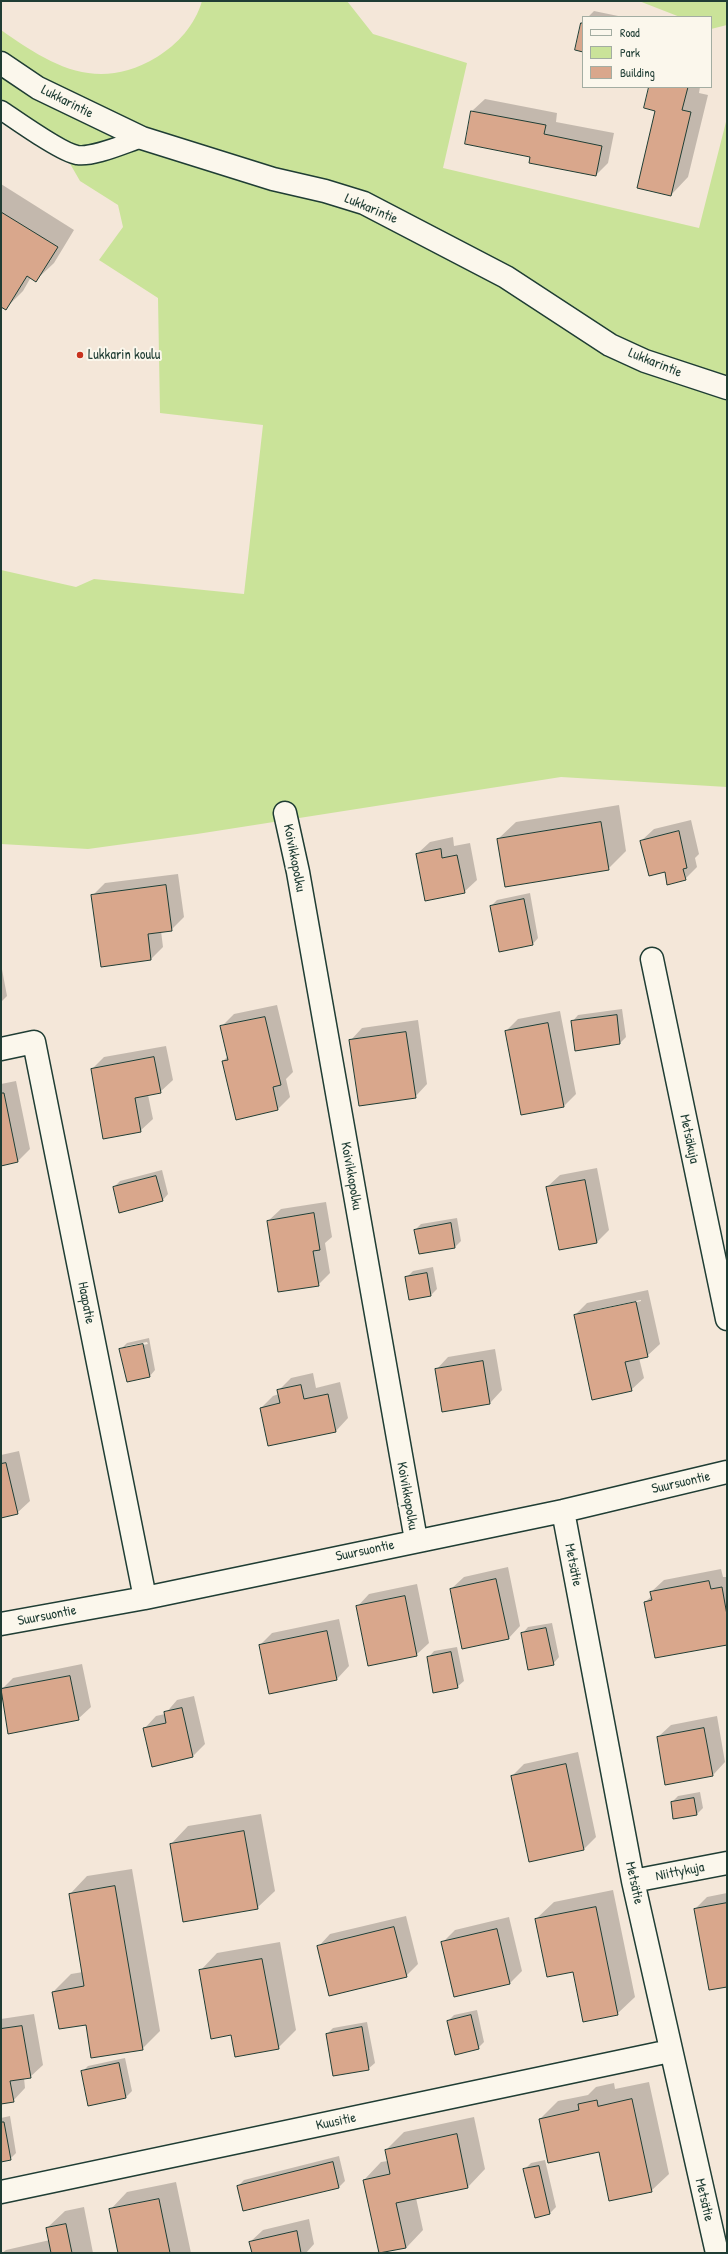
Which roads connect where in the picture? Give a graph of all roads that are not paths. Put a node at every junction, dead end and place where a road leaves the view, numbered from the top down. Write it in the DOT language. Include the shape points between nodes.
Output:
graph roads {
  1 [pos="1,63"];
  2 [pos="1,110"];
  3 [pos="142,138"];
  4 [pos="727,388"];
  5 [pos="285,813"];
  6 [pos="652,958"];
  7 [pos="1,1049"];
  8 [pos="727,1319"];
  9 [pos="727,1472"];
  10 [pos="563,1511"];
  11 [pos="416,1540"];
  12 [pos="145,1598"];
  13 [pos="1,1624"];
  14 [pos="727,1863"];
  15 [pos="633,1881"];
  16 [pos="670,2051"];
  17 [pos="1,2192"];
  18 [pos="717,2253"];
  1 -- 3 [label="street, Lukkarintie" via="38,88"];
  2 -- 3 [label="lane" via="61,148 77,155 94,153"];
  3 -- 4 [label="street, Lukkarintie" via="273,179 364,203 506,277 610,345 645,361"];
  5 -- 11 [label="street, Koivikkopolku" via="298,872"];
  6 -- 8 [label="street, Metsäkuja"];
  7 -- 12 [label="street, Haapatie" via="34,1042"];
  9 -- 10 [label="street, Suursuontie"];
  10 -- 11 [label="street, Suursuontie"];
  10 -- 15 [label="street, Metsätie"];
  11 -- 12 [label="street, Suursuontie"];
  12 -- 13 [label="street, Suursuontie"];
  14 -- 15 [label="street, Niittykuja"];
  15 -- 16 [label="street, Metsätie"];
  16 -- 17 [label="street, Kuusitie"];
  16 -- 18 [label="street, Metsätie"];
}
